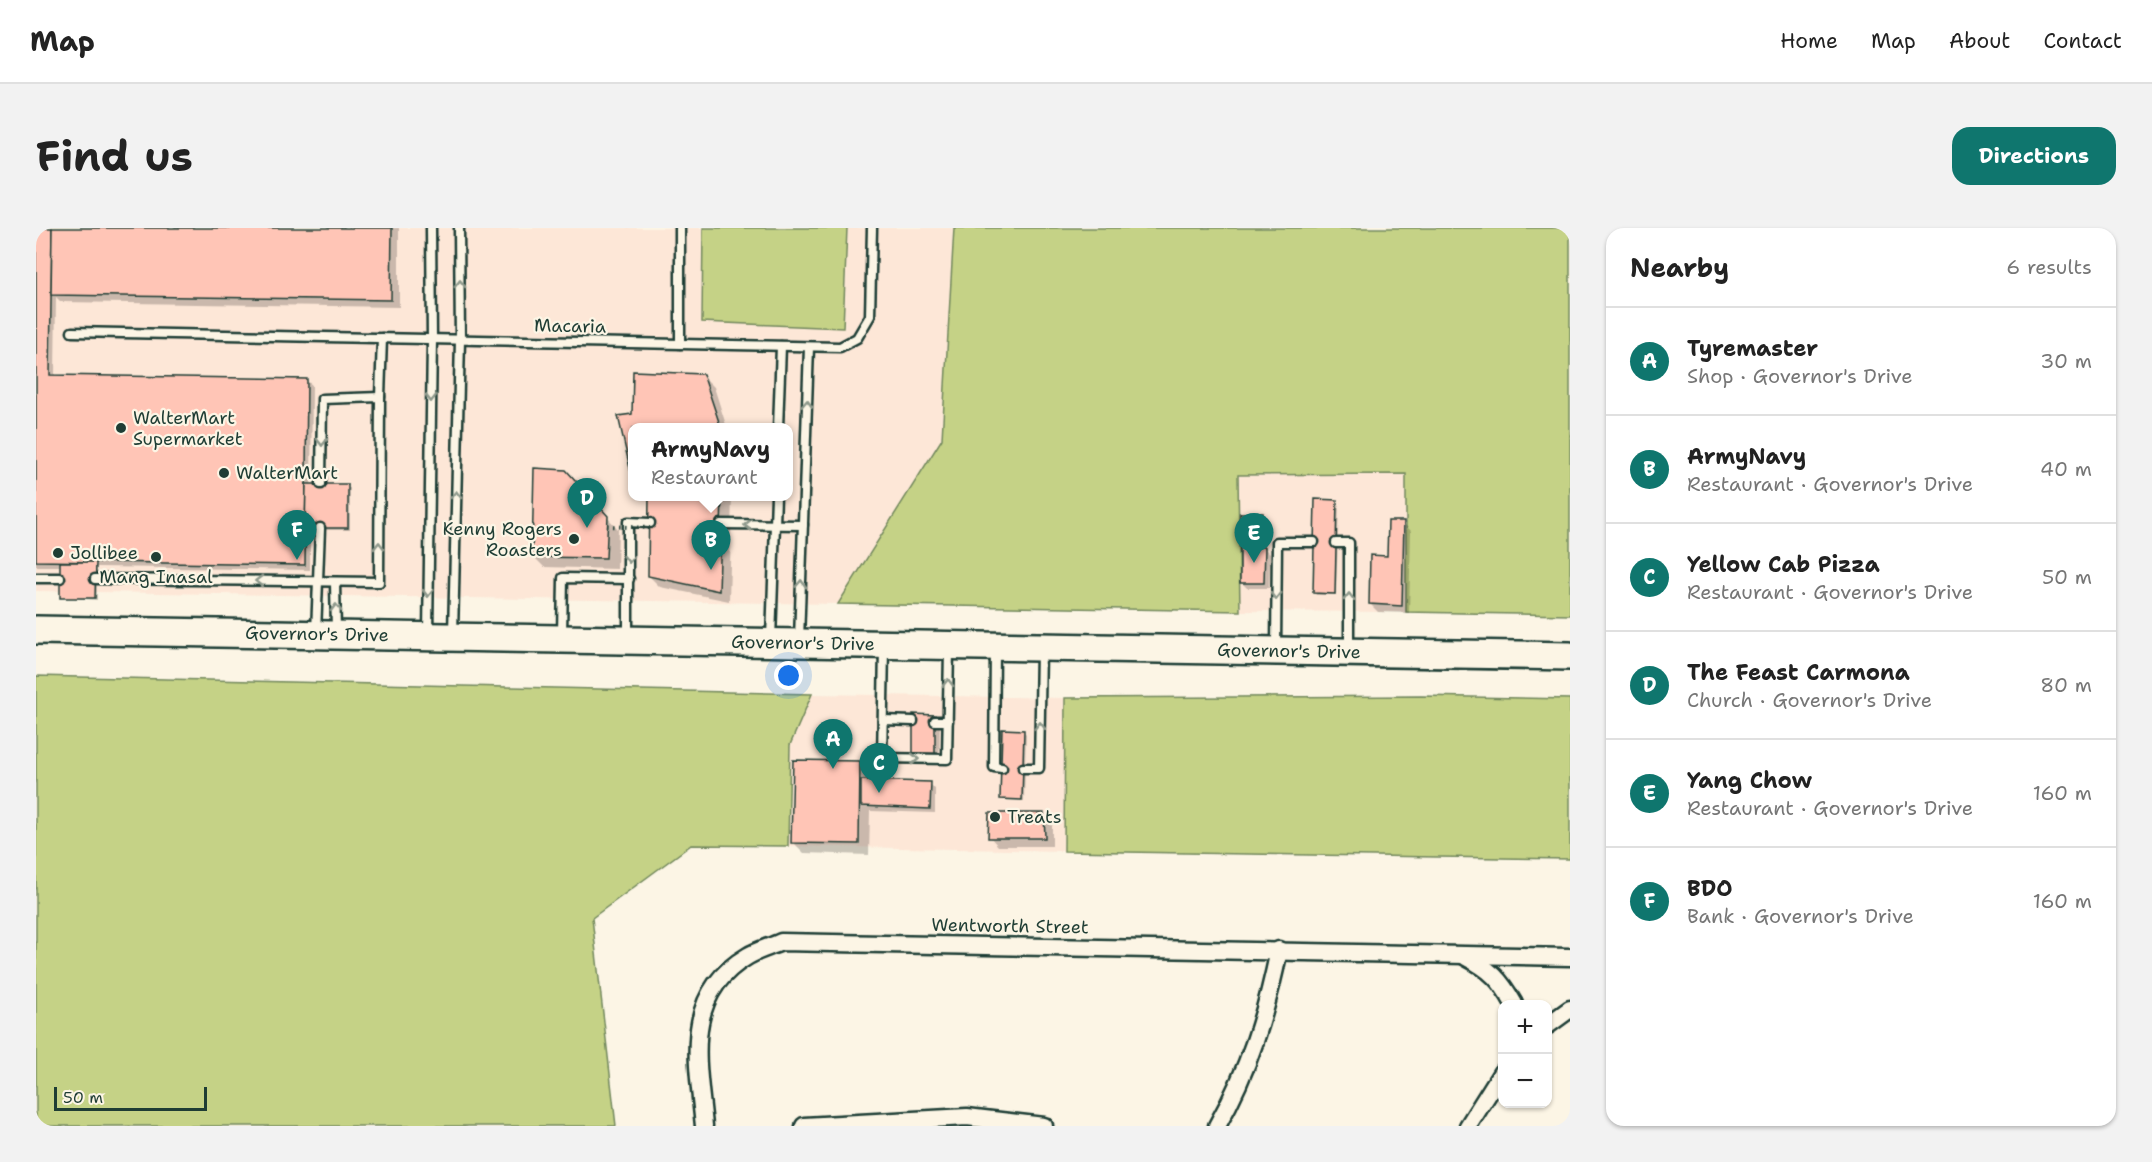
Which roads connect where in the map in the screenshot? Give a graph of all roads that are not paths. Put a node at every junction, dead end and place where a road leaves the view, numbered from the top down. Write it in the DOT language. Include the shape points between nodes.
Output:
graph roads {
  1 [pos="431,228"];
  2 [pos="459,228"];
  3 [pos="680,228"];
  4 [pos="872,228"];
  5 [pos="72,333"];
  6 [pos="382,338"];
  7 [pos="432,339"];
  8 [pos="460,340"];
  9 [pos="680,344"];
  10 [pos="781,346"];
  11 [pos="809,347"];
  12 [pos="380,396"];
  13 [pos="778,423"];
  14 [pos="321,484"];
  15 [pos="776,501"];
  16 [pos="650,525"];
  17 [pos="721,525"];
  18 [pos="775,525"];
  19 [pos="803,525"];
  20 [pos="320,528"];
  21 [pos="1314,542"];
  22 [pos="1336,543"];
  23 [pos="36,578"];
  24 [pos="60,578"];
  25 [pos="95,579"];
  26 [pos="629,579"];
  27 [pos="317,582"];
  28 [pos="335,582"];
  29 [pos="36,630"];
  30 [pos="326,634"];
  31 [pos="440,637"];
  32 [pos="562,639"];
  33 [pos="628,640"];
  34 [pos="771,642"];
  35 [pos="799,643"];
  36 [pos="884,644"];
  37 [pos="949,645"];
  38 [pos="995,646"];
  39 [pos="1041,647"];
  40 [pos="1276,651"];
  41 [pos="1349,652"];
  42 [pos="1570,656"];
  43 [pos="883,720"];
  44 [pos="913,721"];
  45 [pos="935,721"];
  46 [pos="948,721"];
  47 [pos="1002,768"];
  48 [pos="1023,768"];
  49 [pos="1279,950"];
  50 [pos="1463,955"];
  51 [pos="1570,957"];
  52 [pos="1511,1000"];
  53 [pos="1570,1009"];
  54 [pos="1552,1022"];
  55 [pos="1498,1080"];
  56 [pos="704,1126"];
  57 [pos="804,1126"];
  58 [pos="1044,1126"];
  59 [pos="1217,1126"];
  60 [pos="1468,1126"];
  1 -- 7 [label="lane"];
  8 -- 2 [label="lane, one-way"];
  3 -- 9 [label="lane"];
  4 -- 11 [label="lane" via="870,316 857,338 840,347"];
  5 -- 6 [label="lane, Macaria"];
  6 -- 7 [label="lane, Macaria"];
  6 -- 12 [label="lane"];
  7 -- 8 [label="lane, Macaria"];
  7 -- 31 [label="lane, one-way"];
  8 -- 9 [label="lane, Macaria"];
  31 -- 8 [label="lane, one-way"];
  9 -- 10 [label="lane, Macaria"];
  10 -- 11 [label="lane, Macaria"];
  10 -- 13 [label="lane"];
  19 -- 11 [label="lane, one-way"];
  12 -- 14 [label="lane, one-way" via="322,399"];
  28 -- 12 [label="lane, one-way" via="379,582"];
  15 -- 18 [label="lane"];
  16 -- 26 [label="lane, one-way" via="628,522"];
  18 -- 17 [label="lane, one-way"];
  18 -- 19 [label="lane"];
  18 -- 34 [label="lane"];
  35 -- 19 [label="lane, one-way"];
  20 -- 27 [label="lane"];
  21 -- 40 [label="lane, one-way" via="1277,542"];
  41 -- 22 [label="lane, one-way" via="1349,543"];
  23 -- 24 [label="lane"];
  27 -- 25 [label="lane, one-way"];
  26 -- 32 [label="lane" via="562,578"];
  26 -- 33 [label="lane"];
  27 -- 28 [label="lane"];
  27 -- 30 [label="lane"];
  30 -- 28 [label="lane, one-way"];
  29 -- 30 [label="highway, Governor's Drive"];
  30 -- 31 [label="highway, Governor's Drive"];
  31 -- 32 [label="highway, Governor's Drive"];
  32 -- 33 [label="highway, Governor's Drive"];
  33 -- 34 [label="highway, Governor's Drive"];
  34 -- 35 [label="highway, Governor's Drive"];
  35 -- 36 [label="highway, Governor's Drive"];
  36 -- 37 [label="highway, Governor's Drive"];
  36 -- 43 [label="lane"];
  37 -- 38 [label="highway, Governor's Drive"];
  46 -- 37 [label="lane, one-way"];
  38 -- 39 [label="highway, Governor's Drive"];
  38 -- 47 [label="lane" via="994,768"];
  39 -- 40 [label="highway, Governor's Drive"];
  48 -- 39 [label="lane, one-way" via="1040,768"];
  40 -- 41 [label="highway, Governor's Drive"];
  41 -- 42 [label="highway, Governor's Drive"];
  43 -- 44 [label="lane"];
  43 -- 46 [label="lane, one-way" via="882,758 947,759"];
  45 -- 46 [label="lane"];
  49 -- 50 [label="street, Wentworth Street"];
  49 -- 56 [label="street, Wentworth Street" via="782,942 747,957 723,976 709,994 699,1018 697,1047"];
  49 -- 59 [label="street" via="1265,1017 1248,1064"];
  50 -- 51 [label="street, Wentworth Street"];
  50 -- 52 [label="street, Wentworth Street" via="1489,969"];
  53 -- 54 [label="street"];
  55 -- 60 [label="street"];
  57 -- 58 [label="street" via="967,1117"];
}
